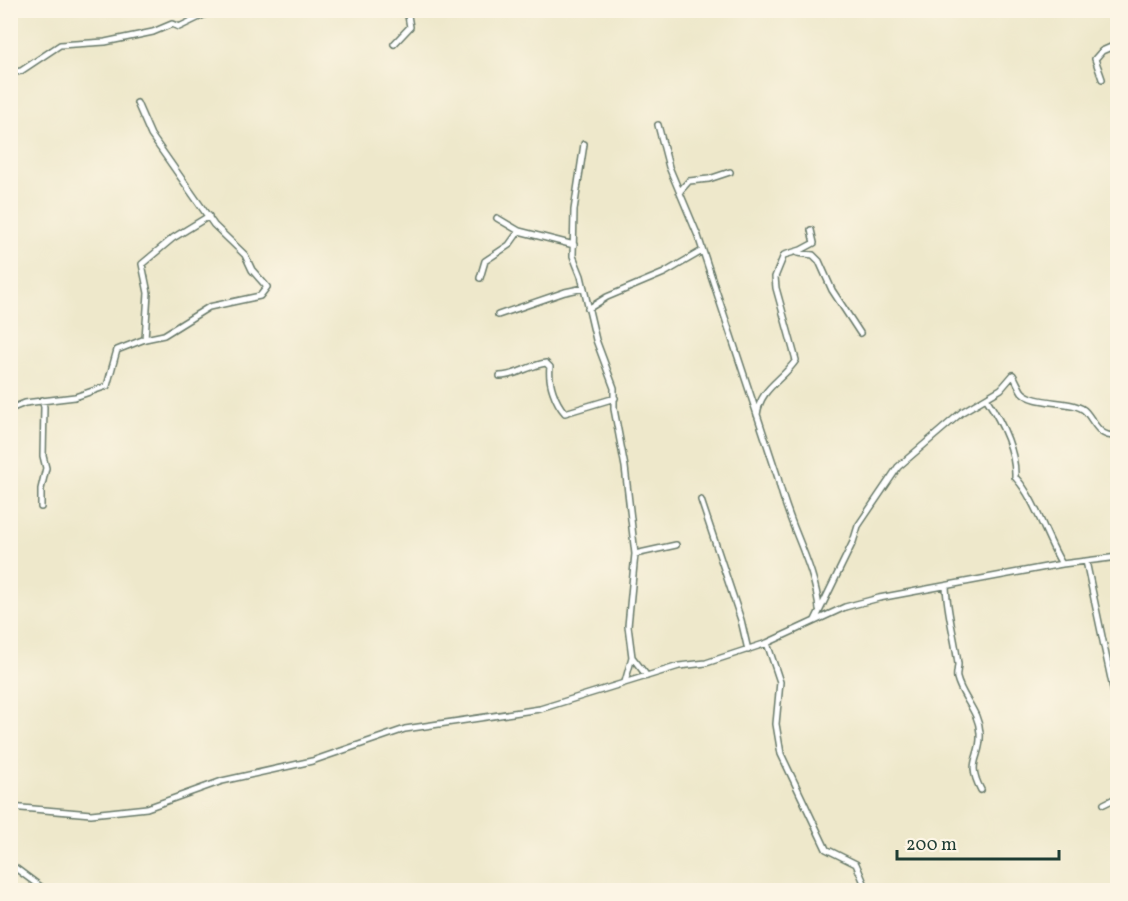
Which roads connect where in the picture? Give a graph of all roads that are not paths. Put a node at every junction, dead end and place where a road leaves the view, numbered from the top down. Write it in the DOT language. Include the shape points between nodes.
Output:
graph roads {
  1 [pos="214,10"];
  2 [pos="407,10"];
  3 [pos="394,44"];
  4 [pos="1118,44"];
  5 [pos="10,73"];
  6 [pos="1102,79"];
  7 [pos="137,103"];
  8 [pos="658,125"];
  9 [pos="584,144"];
  10 [pos="730,172"];
  11 [pos="680,191"];
  12 [pos="209,216"];
  13 [pos="497,218"];
  14 [pos="811,230"];
  15 [pos="519,231"];
  16 [pos="574,246"];
  17 [pos="702,251"];
  18 [pos="794,253"];
  19 [pos="480,278"];
  20 [pos="584,288"];
  21 [pos="588,309"];
  22 [pos="498,315"];
  23 [pos="860,333"];
  24 [pos="145,339"];
  25 [pos="500,376"];
  26 [pos="615,398"];
  27 [pos="986,398"];
  28 [pos="42,400"];
  29 [pos="10,409"];
  30 [pos="757,417"];
  31 [pos="1118,436"];
  32 [pos="701,500"];
  33 [pos="41,507"];
  34 [pos="676,545"];
  35 [pos="635,554"];
  36 [pos="1118,557"];
  37 [pos="1086,561"];
  38 [pos="1062,564"];
  39 [pos="946,586"];
  40 [pos="819,609"];
  41 [pos="815,620"];
  42 [pos="767,643"];
  43 [pos="748,650"];
  44 [pos="632,657"];
  45 [pos="646,676"];
  46 [pos="625,682"];
  47 [pos="1118,712"];
  48 [pos="981,790"];
  49 [pos="1118,797"];
  50 [pos="1104,804"];
  51 [pos="10,807"];
  52 [pos="10,864"];
  53 [pos="45,891"];
  54 [pos="867,891"];
  1 -- 5 [label="street" via="179,27 172,24 105,42 60,45 21,71"];
  2 -- 3 [label="street" via="410,27"];
  4 -- 6 [label="street" via="1095,59"];
  7 -- 12 [label="street" via="151,135"];
  8 -- 11 [label="street"];
  9 -- 16 [label="street" via="574,210"];
  10 -- 11 [label="street" via="689,181"];
  11 -- 17 [label="street"];
  12 -- 24 [label="street" via="173,238 142,264 148,293"];
  12 -- 24 [label="street" via="245,255 267,287 260,296 209,307 164,336"];
  13 -- 15 [label="street"];
  14 -- 18 [label="street" via="814,243"];
  15 -- 16 [label="street"];
  15 -- 19 [label="street" via="503,251 485,261"];
  16 -- 20 [label="street" via="573,256"];
  17 -- 21 [label="street"];
  17 -- 30 [label="street"];
  18 -- 23 [label="street" via="813,255 819,261 832,290"];
  18 -- 30 [label="street" via="782,258 775,278 796,360 788,373 767,388"];
  20 -- 21 [label="street"];
  20 -- 22 [label="street"];
  21 -- 26 [label="street"];
  24 -- 28 [label="street" via="117,350 107,386 75,398"];
  25 -- 26 [label="street" via="546,363 565,413"];
  26 -- 35 [label="street"];
  27 -- 31 [label="street" via="1013,375 1022,392 1030,397 1077,406 1100,431"];
  27 -- 38 [label="street" via="1015,459 1015,477 1024,486"];
  27 -- 40 [label="street" via="962,412 898,467 858,526"];
  28 -- 29 [label="street"];
  28 -- 33 [label="street" via="46,468"];
  30 -- 40 [label="street" via="782,499 813,578"];
  32 -- 43 [label="street"];
  34 -- 35 [label="street"];
  35 -- 44 [label="street" via="628,626"];
  36 -- 37 [label="street"];
  37 -- 38 [label="street"];
  37 -- 47 [label="street"];
  38 -- 39 [label="street"];
  39 -- 41 [label="street" via="879,598"];
  39 -- 48 [label="street" via="957,677 979,721 981,736 973,761 974,777"];
  40 -- 41 [label="street"];
  41 -- 42 [label="street"];
  42 -- 43 [label="street"];
  42 -- 54 [label="street" via="780,682 776,724 781,754 821,842 826,849 856,864"];
  43 -- 45 [label="street"];
  44 -- 45 [label="street"];
  44 -- 46 [label="street"];
  45 -- 46 [label="street"];
  46 -- 51 [label="street" via="540,709 405,729 312,761 222,781 183,797 126,812 91,814"];
  49 -- 50 [label="street"];
  52 -- 53 [label="street"];
}
